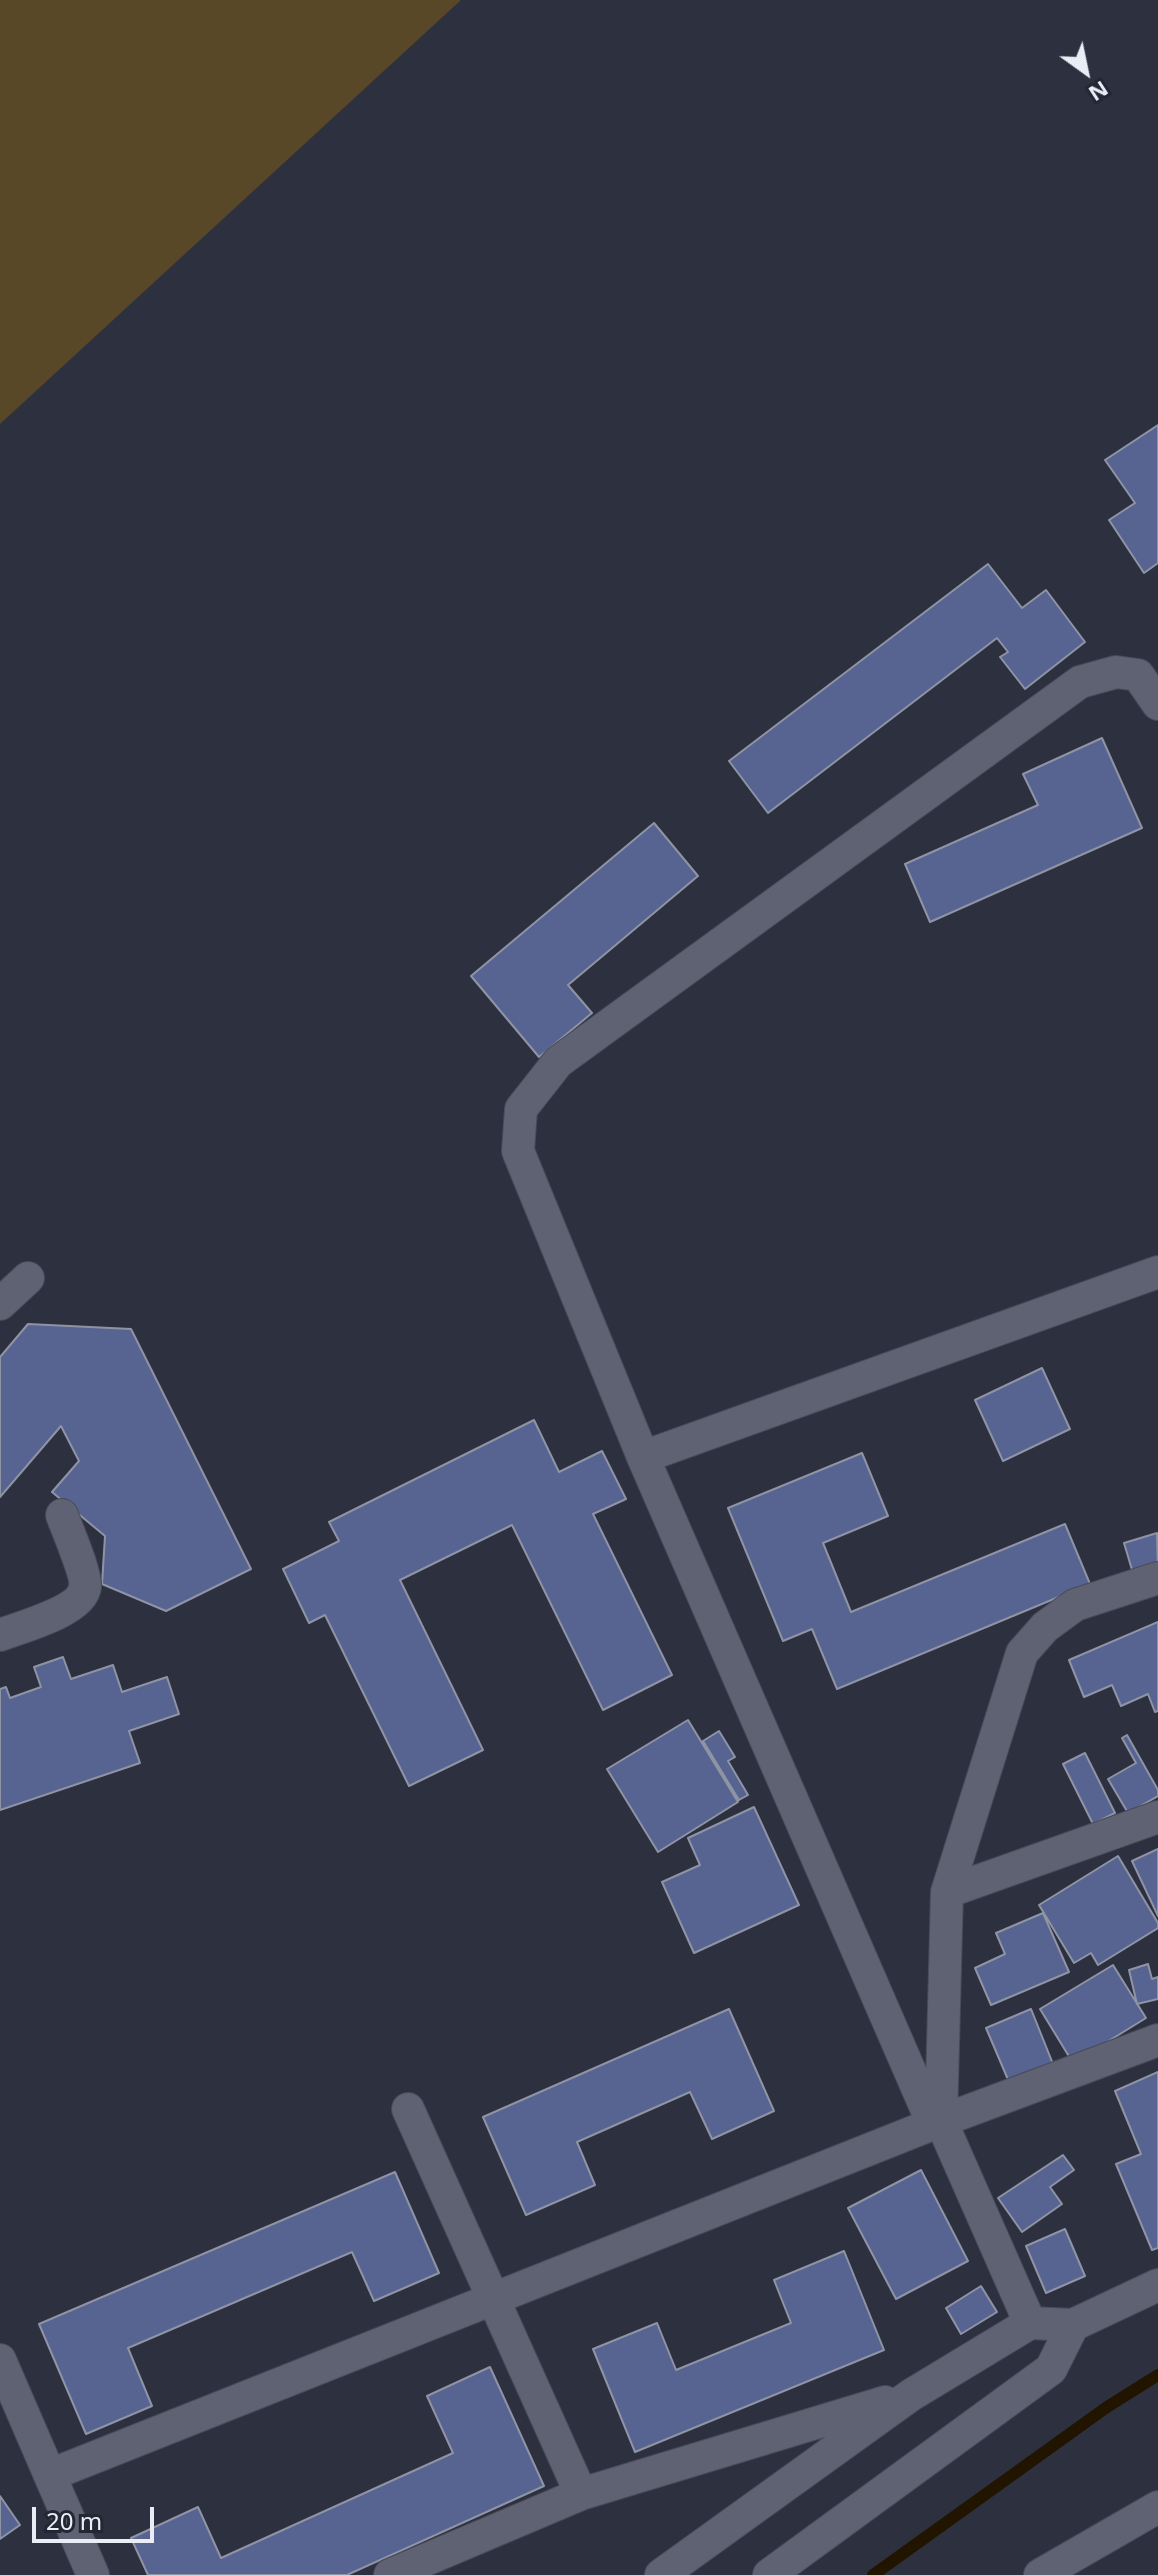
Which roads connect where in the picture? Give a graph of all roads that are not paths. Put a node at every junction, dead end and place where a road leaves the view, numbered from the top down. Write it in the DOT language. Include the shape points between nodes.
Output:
graph roads {
  1 [pos="1158,704"];
  2 [pos="1158,1272"];
  3 [pos="28,1278"];
  4 [pos="0,1304"];
  5 [pos="643,1457"];
  6 [pos="62,1515"];
  7 [pos="1158,1578"];
  8 [pos="0,1635"];
  9 [pos="1158,1817"];
  10 [pos="947,1892"];
  11 [pos="1158,2040"];
  12 [pos="408,2109"];
  13 [pos="937,2122"];
  14 [pos="1158,2285"];
  15 [pos="495,2298"];
  16 [pos="1030,2323"];
  17 [pos="1073,2325"];
  18 [pos="0,2360"];
  19 [pos="911,2395"];
  20 [pos="50,2475"];
  21 [pos="581,2494"];
  22 [pos="1158,2507"];
  23 [pos="93,2575"];
  24 [pos="390,2575"];
  25 [pos="661,2575"];
  26 [pos="769,2575"];
  27 [pos="1040,2575"];
  1 -- 5 [label="street" via="1138,675 1116,672 1080,682 558,1062 521,1109 518,1151"];
  2 -- 5 [label="street"];
  3 -- 4 [label="street"];
  5 -- 13 [label="street"];
  6 -- 8 [label="street" via="86,1584 82,1598 70,1608"];
  7 -- 10 [label="street" via="1075,1605 1022,1653"];
  9 -- 10 [label="street"];
  10 -- 13 [label="street"];
  11 -- 13 [label="street"];
  12 -- 15 [label="street"];
  13 -- 15 [label="street"];
  13 -- 16 [label="street"];
  14 -- 17 [label="street"];
  15 -- 20 [label="street"];
  15 -- 21 [label="street"];
  16 -- 17 [label="street"];
  16 -- 19 [label="street"];
  17 -- 26 [label="street" via="1051,2369"];
  18 -- 20 [label="street"];
  19 -- 21 [label="street"];
  19 -- 25 [label="street"];
  20 -- 23 [label="street"];
  21 -- 24 [label="street"];
  22 -- 27 [label="street"];
}
